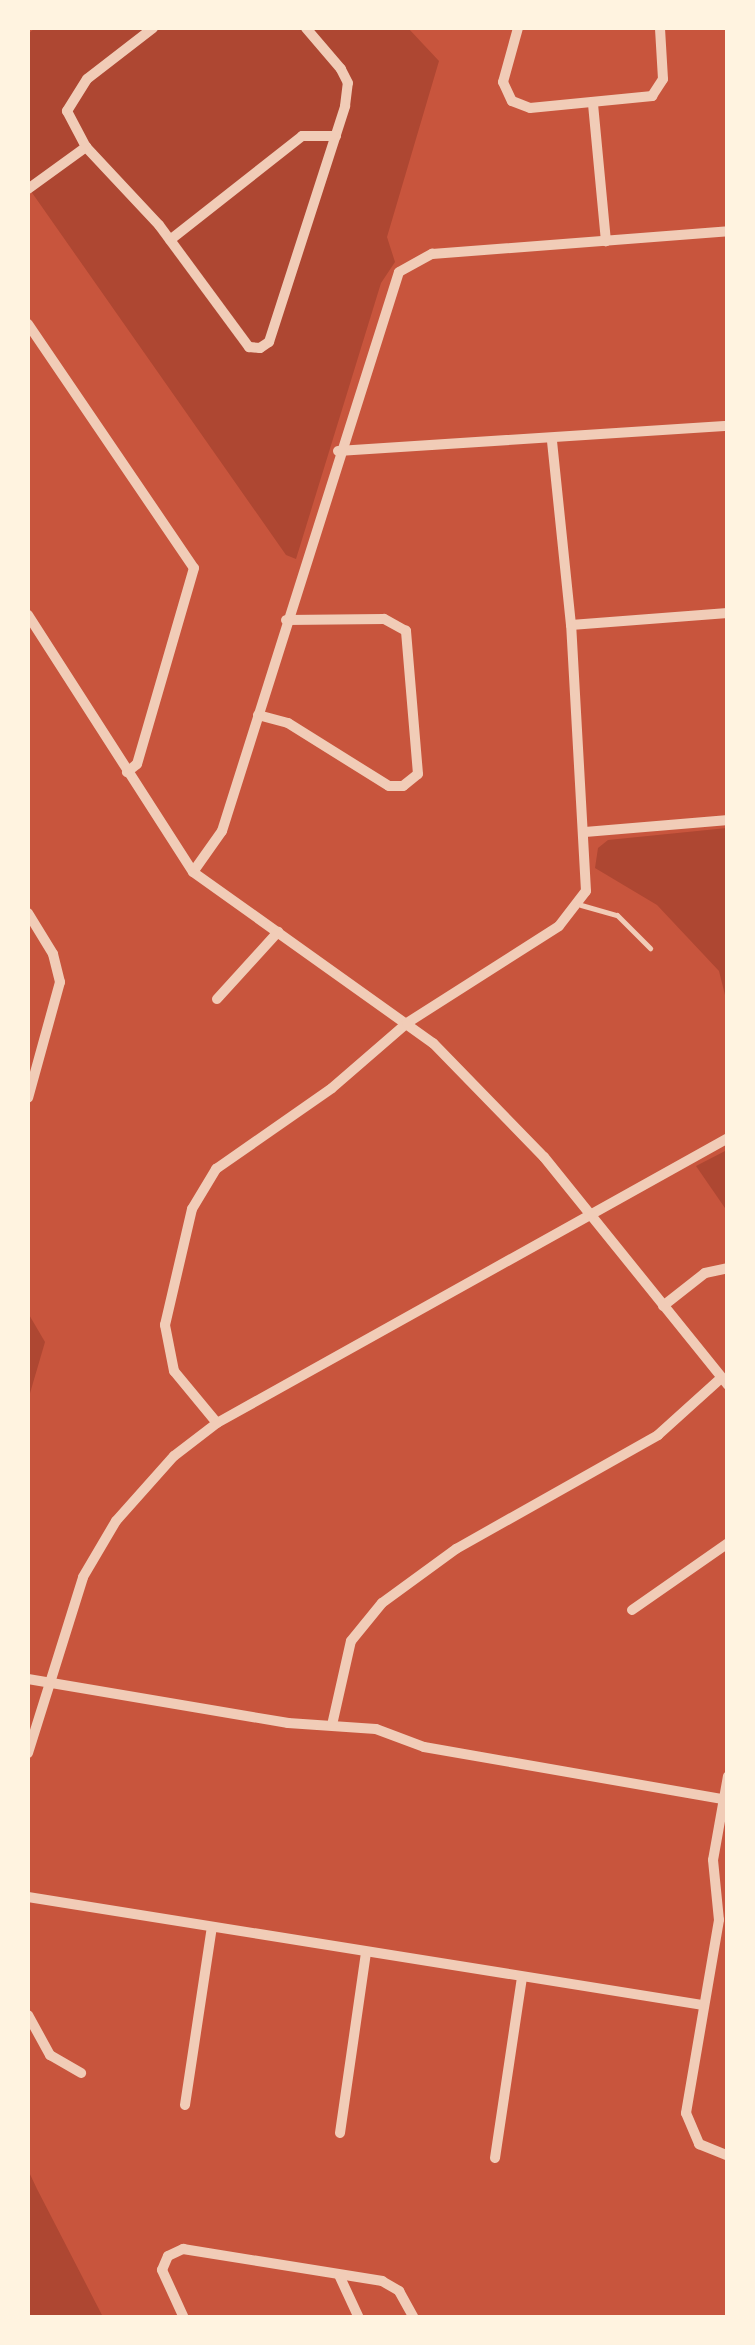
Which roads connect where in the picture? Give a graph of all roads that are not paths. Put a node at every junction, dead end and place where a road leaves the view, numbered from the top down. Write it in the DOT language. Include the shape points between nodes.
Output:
graph roads {
  1 [pos="153,28"];
  2 [pos="306,28"];
  3 [pos="518,28"];
  4 [pos="660,28"];
  5 [pos="593,104"];
  6 [pos="336,136"];
  7 [pos="86,147"];
  8 [pos="28,188"];
  9 [pos="728,231"];
  10 [pos="170,240"];
  11 [pos="606,241"];
  12 [pos="28,324"];
  13 [pos="728,426"];
  14 [pos="552,441"];
  15 [pos="338,451"];
  16 [pos="728,613"];
  17 [pos="28,615"];
  18 [pos="286,620"];
  19 [pos="571,625"];
  20 [pos="258,715"];
  21 [pos="127,772"];
  22 [pos="728,820"];
  23 [pos="585,832"];
  24 [pos="193,872"];
  25 [pos="580,905"];
  26 [pos="28,913"];
  27 [pos="278,932"];
  28 [pos="650,948"];
  29 [pos="217,999"];
  30 [pos="408,1023"];
  31 [pos="28,1098"];
  32 [pos="728,1138"];
  33 [pos="590,1214"];
  34 [pos="728,1268"];
  35 [pos="662,1306"];
  36 [pos="724,1382"];
  37 [pos="217,1423"];
  38 [pos="728,1542"];
  39 [pos="632,1610"];
  40 [pos="28,1679"];
  41 [pos="50,1682"];
  42 [pos="332,1724"];
  43 [pos="28,1753"];
  44 [pos="728,1776"];
  45 [pos="726,1800"];
  46 [pos="28,1896"];
  47 [pos="212,1927"];
  48 [pos="366,1953"];
  49 [pos="522,1978"];
  50 [pos="703,2006"];
  51 [pos="28,2015"];
  52 [pos="81,2073"];
  53 [pos="185,2105"];
  54 [pos="340,2132"];
  55 [pos="728,2156"];
  56 [pos="495,2158"];
  57 [pos="339,2275"];
  58 [pos="184,2318"];
  59 [pos="359,2318"];
  60 [pos="414,2318"];
  1 -- 7 [label="street" via="72,97 67,112"];
  2 -- 6 [label="street" via="348,83"];
  3 -- 5 [label="street" via="503,75 512,101 530,108"];
  4 -- 5 [label="street" via="658,91 645,100"];
  5 -- 11 [label="street"];
  6 -- 10 [label="street" via="302,136"];
  6 -- 10 [label="street" via="269,342 260,348 249,347"];
  7 -- 8 [label="street"];
  7 -- 10 [label="street"];
  9 -- 11 [label="street"];
  11 -- 15 [label="street" via="432,254 408,264 388,292"];
  12 -- 21 [label="street" via="194,568 137,764"];
  13 -- 14 [label="street"];
  14 -- 15 [label="street"];
  14 -- 19 [label="street"];
  15 -- 18 [label="street"];
  16 -- 19 [label="street"];
  17 -- 21 [label="street"];
  18 -- 20 [label="street"];
  18 -- 20 [label="street" via="316,625 384,619 406,631 418,774 410,784 389,786 288,723"];
  19 -- 23 [label="street"];
  20 -- 24 [label="street" via="222,831"];
  21 -- 24 [label="street"];
  22 -- 23 [label="street"];
  23 -- 25 [label="street"];
  24 -- 27 [label="street"];
  25 -- 28 [label="lane" via="617,914"];
  25 -- 30 [label="street" via="560,926"];
  26 -- 31 [label="street" via="53,954 60,982"];
  27 -- 29 [label="street"];
  27 -- 30 [label="street"];
  30 -- 33 [label="street" via="544,1156"];
  30 -- 37 [label="street" via="332,1088 229,1155 192,1210 165,1340 174,1370"];
  32 -- 33 [label="street"];
  33 -- 35 [label="street"];
  33 -- 37 [label="street"];
  34 -- 35 [label="street" via="705,1272"];
  35 -- 36 [label="street"];
  36 -- 42 [label="street" via="658,1434 456,1549 382,1604 346,1653"];
  37 -- 41 [label="street" via="154,1475 116,1521 83,1578"];
  38 -- 39 [label="street"];
  40 -- 41 [label="street"];
  41 -- 42 [label="street"];
  41 -- 43 [label="street"];
  42 -- 45 [label="street" via="376,1729 424,1747"];
  44 -- 45 [label="street"];
  45 -- 50 [label="street" via="713,1860 718,1920"];
  46 -- 47 [label="street"];
  47 -- 48 [label="street"];
  47 -- 53 [label="street"];
  48 -- 49 [label="street"];
  48 -- 54 [label="street"];
  49 -- 50 [label="street"];
  49 -- 56 [label="street"];
  50 -- 55 [label="street" via="688,2125 699,2144"];
  51 -- 52 [label="street" via="50,2054"];
  57 -- 58 [label="street" via="176,2251 162,2270"];
  57 -- 59 [label="street"];
  57 -- 60 [label="street" via="392,2285"];
}
